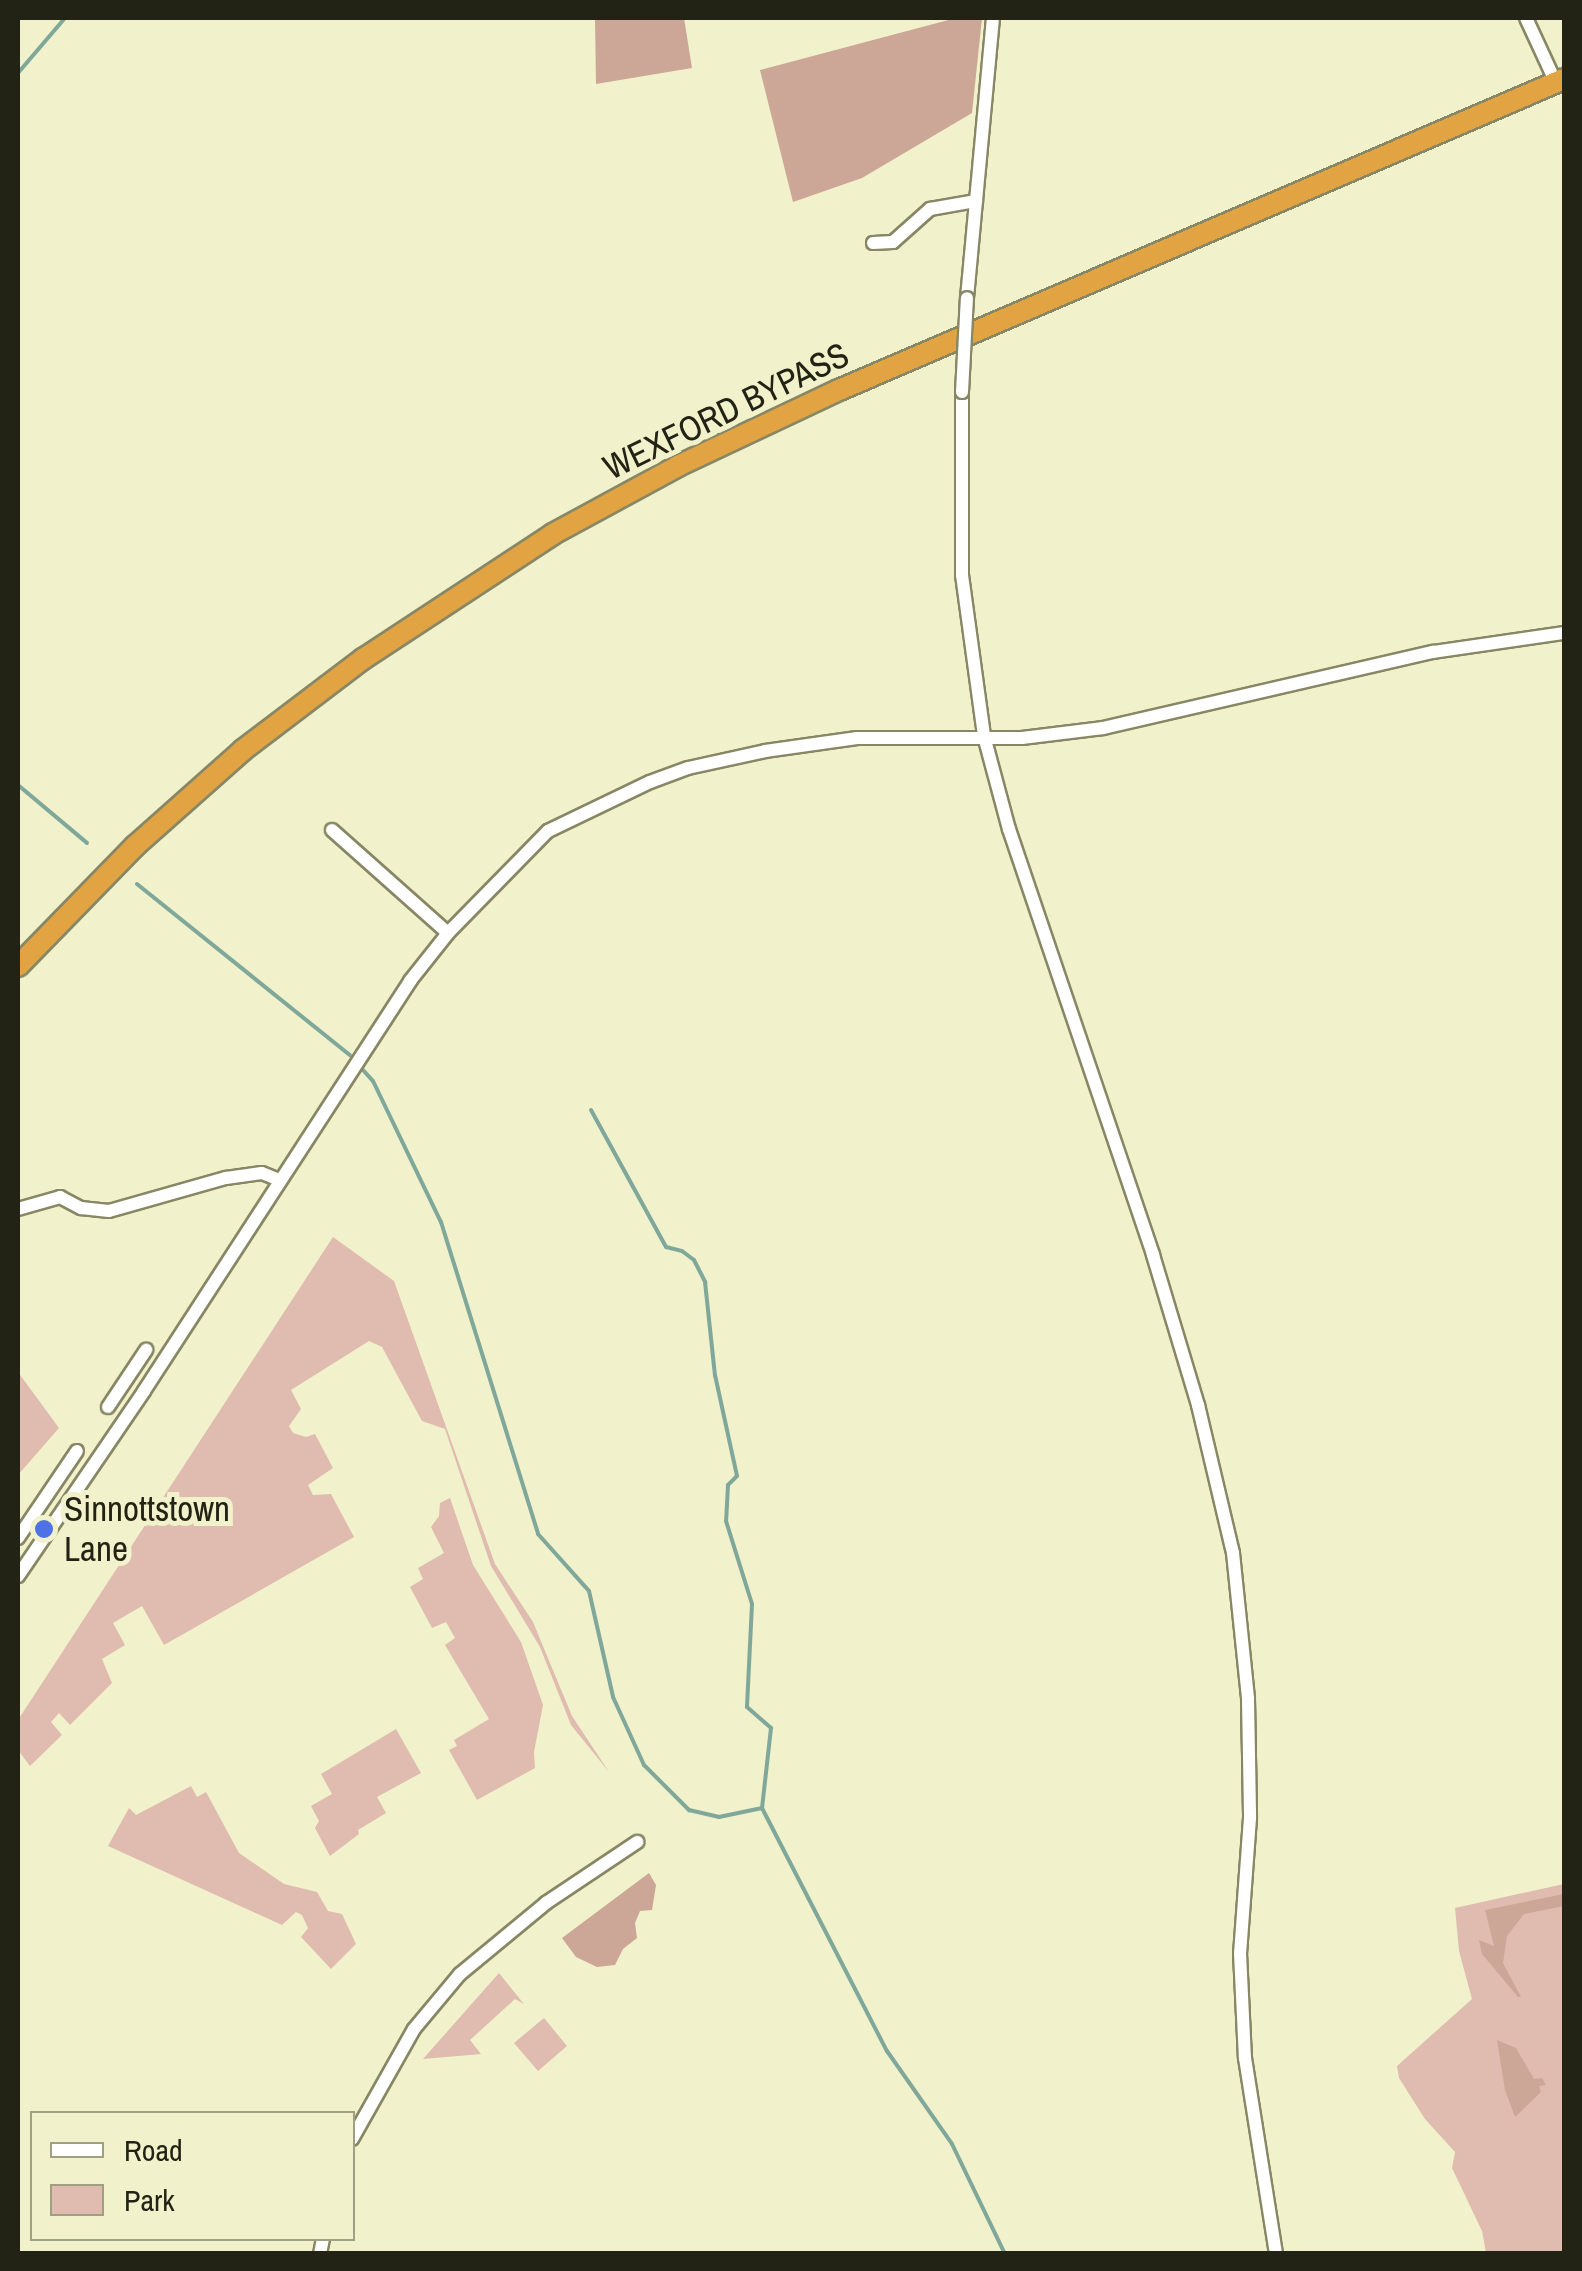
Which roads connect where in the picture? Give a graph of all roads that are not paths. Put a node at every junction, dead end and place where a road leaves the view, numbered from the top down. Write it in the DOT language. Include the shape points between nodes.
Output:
graph roads {
  1 [pos="993,18"];
  2 [pos="1526,18"];
  3 [pos="1560,81"];
  4 [pos="976,201"];
  5 [pos="873,243"];
  6 [pos="1564,633"];
  7 [pos="984,736"];
  8 [pos="332,830"];
  9 [pos="448,933"];
  10 [pos="18,966"];
  11 [pos="280,1180"];
  12 [pos="18,1209"];
  13 [pos="146,1350"];
  14 [pos="128,1378"];
  15 [pos="144,1391"];
  16 [pos="108,1407"];
  17 [pos="77,1451"];
  18 [pos="18,1538"];
  19 [pos="18,1576"];
  20 [pos="637,1842"];
  21 [pos="355,2134"];
  22 [pos="1276,2254"];
  1 -- 4 [label="street"];
  2 -- 3 [label="street"];
  3 -- 10 [label="highway, WEXFORD BYPASS" via="839,390 553,534 319,690 243,750 135,846"];
  4 -- 5 [label="street" via="930,209 893,242"];
  4 -- 7 [label="street, bridge" via="962,392 962,574"];
  6 -- 7 [label="street" via="1433,652 1103,728"];
  7 -- 9 [label="street" via="839,740 688,768 548,831"];
  7 -- 22 [label="street" via="1152,1254 1233,1553 1248,1699 1250,1818 1240,1953 1245,2058"];
  8 -- 9 [label="street"];
  9 -- 11 [label="street"];
  11 -- 12 [label="street" via="262,1173 226,1178 109,1211 60,1198"];
  11 -- 15 [label="street"];
  13 -- 14 [label="street"];
  14 -- 15 [label="street"];
  14 -- 16 [label="street"];
  15 -- 19 [label="street"];
  17 -- 18 [label="street"];
  20 -- 21 [label="street" via="546,1903 460,1974 414,2029"];
}
